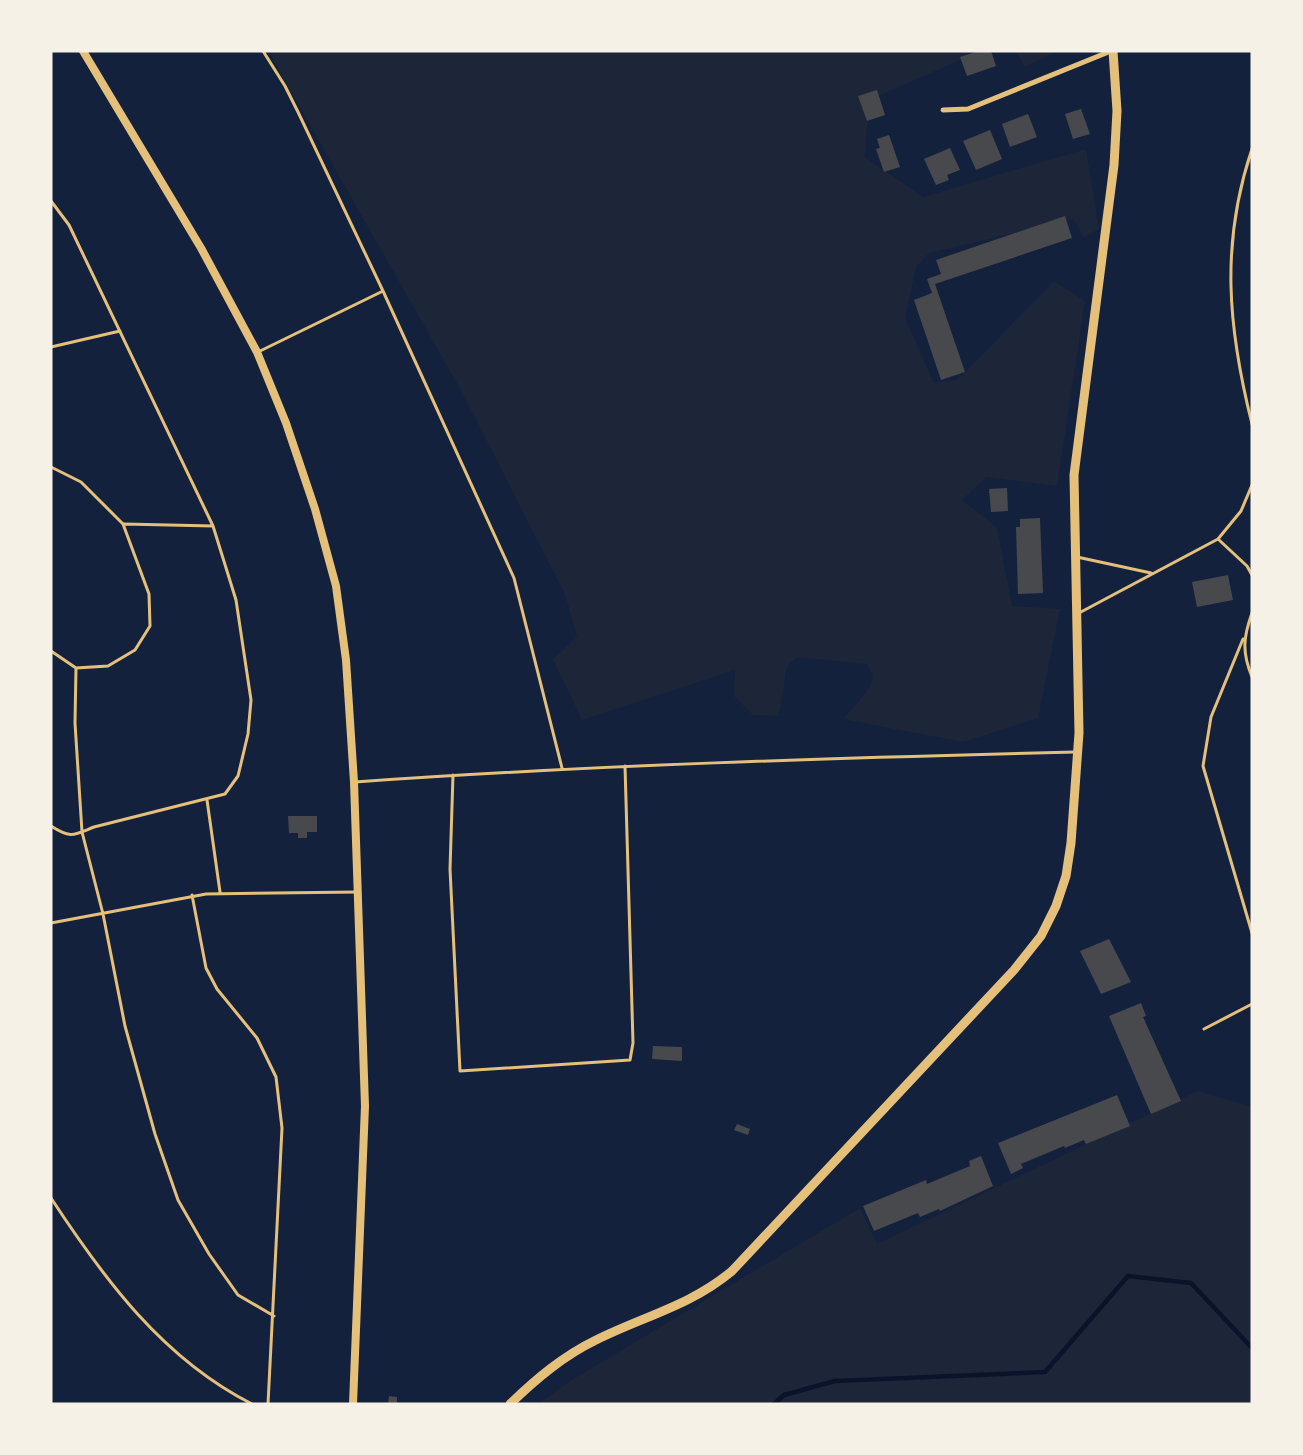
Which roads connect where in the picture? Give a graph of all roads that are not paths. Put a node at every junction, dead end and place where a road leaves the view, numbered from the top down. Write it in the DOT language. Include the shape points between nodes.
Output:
graph roads {
  1 [pos="84,51"];
  2 [pos="262,51"];
  3 [pos="1112,51"];
  4 [pos="943,110"];
  5 [pos="1252,149"];
  6 [pos="51,201"];
  7 [pos="383,291"];
  8 [pos="120,331"];
  9 [pos="51,347"];
  10 [pos="257,352"];
  11 [pos="1252,424"];
  12 [pos="51,467"];
  13 [pos="1252,485"];
  14 [pos="123,524"];
  15 [pos="213,526"];
  16 [pos="1218,538"];
  17 [pos="1075,556"];
  18 [pos="1152,573"];
  19 [pos="1252,575"];
  20 [pos="1076,614"];
  21 [pos="1252,614"];
  22 [pos="1243,639"];
  23 [pos="51,651"];
  24 [pos="76,668"];
  25 [pos="1252,677"];
  26 [pos="1078,752"];
  27 [pos="625,766"];
  28 [pos="562,768"];
  29 [pos="453,775"];
  30 [pos="354,782"];
  31 [pos="207,800"];
  32 [pos="51,826"];
  33 [pos="82,832"];
  34 [pos="220,892"];
  35 [pos="358,892"];
  36 [pos="192,896"];
  37 [pos="103,914"];
  38 [pos="51,923"];
  39 [pos="1252,933"];
  40 [pos="1252,1004"];
  41 [pos="1204,1029"];
  42 [pos="51,1198"];
  43 [pos="274,1316"];
  44 [pos="252,1404"];
  45 [pos="268,1404"];
  46 [pos="353,1404"];
  47 [pos="510,1404"];
  1 -- 10 [label="street" via="201,248"];
  2 -- 7 [label="lane" via="285,86"];
  3 -- 4 [label="street" via="968,109"];
  3 -- 17 [label="main road" via="1117,111 1114,165 1074,475"];
  5 -- 11 [label="lane" via="1242,178 1231,238 1229,285 1232,329"];
  6 -- 8 [label="lane" via="69,224"];
  7 -- 10 [label="lane"];
  7 -- 28 [label="lane" via="514,578"];
  8 -- 9 [label="lane"];
  8 -- 15 [label="lane"];
  10 -- 30 [label="street" via="283,414 323,534 336,586 344,642"];
  12 -- 14 [label="lane" via="81,482"];
  13 -- 16 [label="lane" via="1241,511"];
  14 -- 15 [label="lane"];
  14 -- 24 [label="lane" via="149,594 150,626 135,650 108,666"];
  15 -- 31 [label="lane" via="236,600 251,700 248,734 238,776 225,794"];
  16 -- 18 [label="lane"];
  16 -- 19 [label="lane"];
  17 -- 18 [label="lane"];
  17 -- 20 [label="main road"];
  18 -- 20 [label="lane"];
  20 -- 26 [label="main road"];
  21 -- 22 [label="lane"];
  22 -- 25 [label="lane"];
  22 -- 39 [label="lane" via="1210,717 1203,766"];
  23 -- 24 [label="lane"];
  24 -- 33 [label="lane" via="75,723"];
  26 -- 27 [label="lane"];
  26 -- 47 [label="main road" via="1072,843 1065,881 1044,931 1021,962 732,1271 678,1306 613,1332 575,1352"];
  27 -- 28 [label="lane"];
  27 -- 29 [label="lane" via="633,1043 630,1060 460,1071 450,870"];
  28 -- 29 [label="lane"];
  29 -- 30 [label="lane"];
  30 -- 35 [label="street"];
  31 -- 33 [label="lane" via="94,826"];
  31 -- 34 [label="lane"];
  32 -- 33 [label="lane" via="65,835"];
  33 -- 37 [label="lane"];
  34 -- 35 [label="lane"];
  34 -- 36 [label="lane"];
  35 -- 46 [label="street" via="364,1137"];
  36 -- 37 [label="lane"];
  36 -- 43 [label="lane" via="216,989 256,1038 276,1078 282,1128"];
  37 -- 38 [label="lane"];
  37 -- 43 [label="lane" via="125,1026 155,1134 178,1200 209,1254 238,1295"];
  40 -- 41 [label="lane"];
  42 -- 44 [label="lane" via="88,1256 134,1312 192,1366"];
  43 -- 45 [label="lane"];
}
